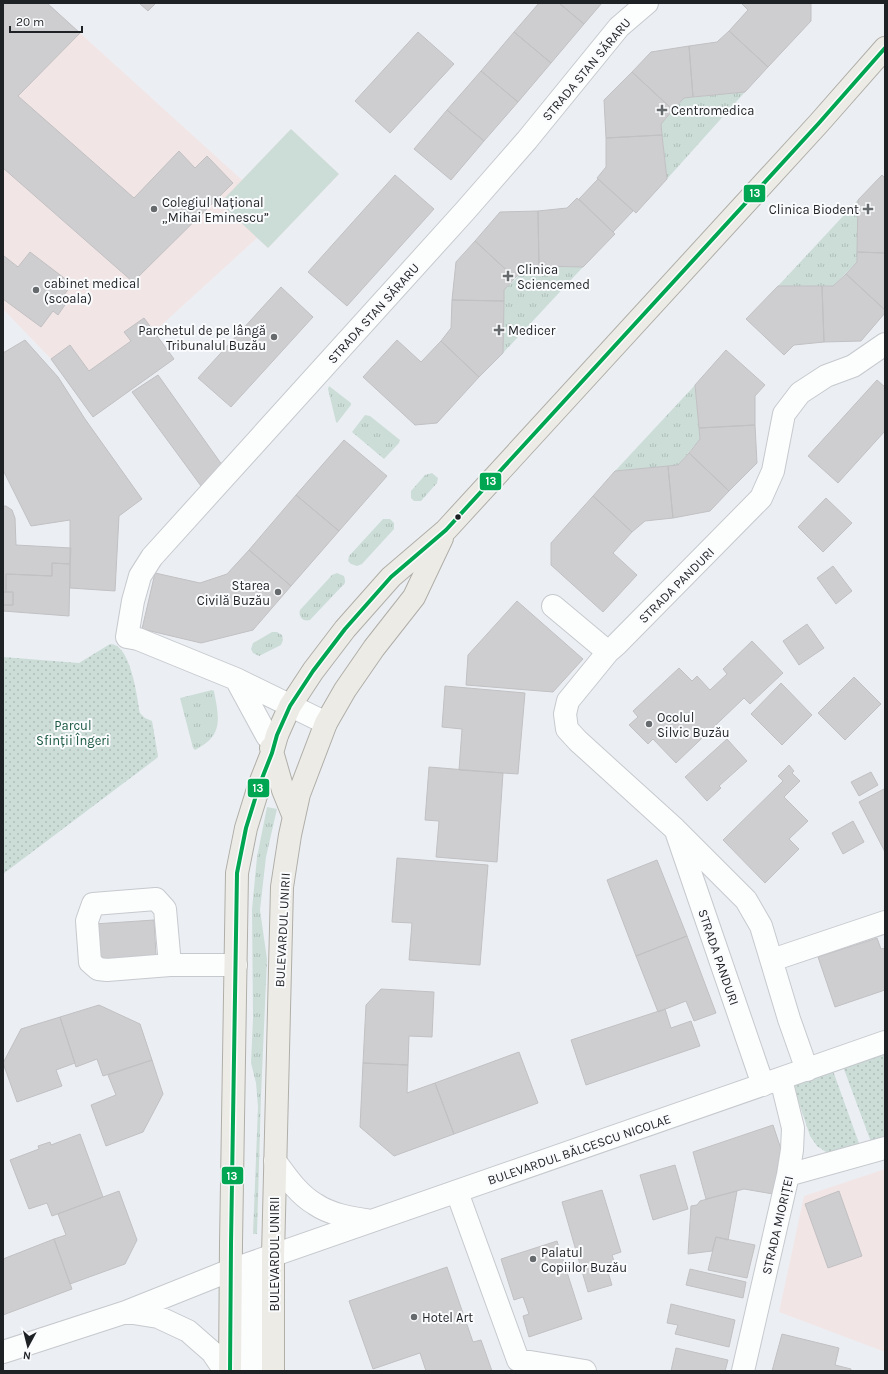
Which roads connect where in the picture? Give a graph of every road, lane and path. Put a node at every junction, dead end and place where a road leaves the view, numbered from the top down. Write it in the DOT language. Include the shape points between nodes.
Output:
graph roads {
  1 [pos="647,3"];
  2 [pos="885,48"];
  3 [pos="885,344"];
  4 [pos="446,530"];
  5 [pos="553,606"];
  6 [pos="608,652"];
  7 [pos="236,679"];
  8 [pos="290,706"];
  9 [pos="326,723"];
  10 [pos="272,741"];
  11 [pos="294,817"];
  12 [pos="675,829"];
  13 [pos="885,922"];
  14 [pos="772,960"];
  15 [pos="236,964"];
  16 [pos="170,965"];
  17 [pos="885,1042"];
  18 [pos="807,1070"];
  19 [pos="772,1082"];
  20 [pos="885,1148"];
  21 [pos="275,1161"];
  22 [pos="788,1175"];
  23 [pos="457,1192"];
  24 [pos="372,1221"];
  25 [pos="273,1256"];
  26 [pos="252,1263"];
  27 [pos="231,1270"];
  28 [pos="126,1312"];
  29 [pos="3,1352"];
  30 [pos="225,1371"];
  31 [pos="230,1371"];
  32 [pos="252,1371"];
  33 [pos="273,1371"];
  34 [pos="585,1371"];
  35 [pos="743,1371"];
  1 -- 7 [label="street, STRADA STAN SĂRARU" via="619,27 527,140 152,557 140,576 127,637 138,639"];
  2 -- 4 [label="main road, BULEVARDUL UNIRII" via="820,123"];
  3 -- 6 [label="street, STRADA PANDURI" via="853,366 826,376 800,393 784,414 773,471 761,498"];
  4 -- 8 [label="main road, BULEVARDUL UNIRII" via="391,577 370,600 345,629"];
  4 -- 9 [label="main road, BULEVARDUL UNIRII" via="414,597 370,654"];
  5 -- 6 [label="street"];
  6 -- 12 [label="street, STRADA PANDURI" via="568,701 565,714 567,728"];
  7 -- 8 [label="street"];
  7 -- 10 [label="street"];
  8 -- 9 [label="street"];
  8 -- 10 [label="main road, BULEVARDUL UNIRII"];
  9 -- 11 [label="main road, BULEVARDUL UNIRII" via="299,794"];
  10 -- 11 [label="main road" via="283,790"];
  10 -- 15 [label="main road, BULEVARDUL UNIRII" via="246,828 237,873"];
  11 -- 21 [label="main road, BULEVARDUL UNIRII" via="282,887"];
  12 -- 14 [label="street, STRADA PANDURI" via="746,900 761,926"];
  12 -- 19 [label="street, STRADA PANDURI"];
  13 -- 14 [label="street"];
  14 -- 18 [label="street, STRADA PANDURI"];
  15 -- 16 [label="street"];
  15 -- 27 [label="main road, BULEVARDUL UNIRII"];
  17 -- 18 [label="street, BULEVARDUL BĂLCESCU NICOLAE"];
  18 -- 19 [label="street, BULEVARDUL BĂLCESCU NICOLAE"];
  19 -- 22 [label="street, STRADA MIORIȚEI" via="793,1128"];
  19 -- 23 [label="street, BULEVARDUL BĂLCESCU NICOLAE"];
  20 -- 22 [label="street"];
  21 -- 24 [label="street" via="294,1186 315,1204 342,1216"];
  21 -- 25 [label="main road, BULEVARDUL UNIRII"];
  22 -- 35 [label="street, STRADA MIORIȚEI"];
  23 -- 24 [label="street, BULEVARDUL BĂLCESCU NICOLAE"];
  23 -- 34 [label="street" via="518,1360"];
  24 -- 25 [label="street, BULEVARDUL BĂLCESCU NICOLAE"];
  25 -- 26 [label="street, BULEVARDUL BĂLCESCU NICOLAE"];
  25 -- 33 [label="main road, BULEVARDUL UNIRII"];
  26 -- 27 [label="street, BULEVARDUL BĂLCESCU NICOLAE"];
  26 -- 32 [label="street, BULEVARDUL UNIRII"];
  27 -- 28 [label="street, BULEVARDUL BĂLCESCU NICOLAE"];
  27 -- 31 [label="main road, BULEVARDUL UNIRII"];
  28 -- 29 [label="street, BULEVARDUL BĂLCESCU NICOLAE"];
  28 -- 30 [label="street" via="158,1317 188,1330 212,1352"];
}
